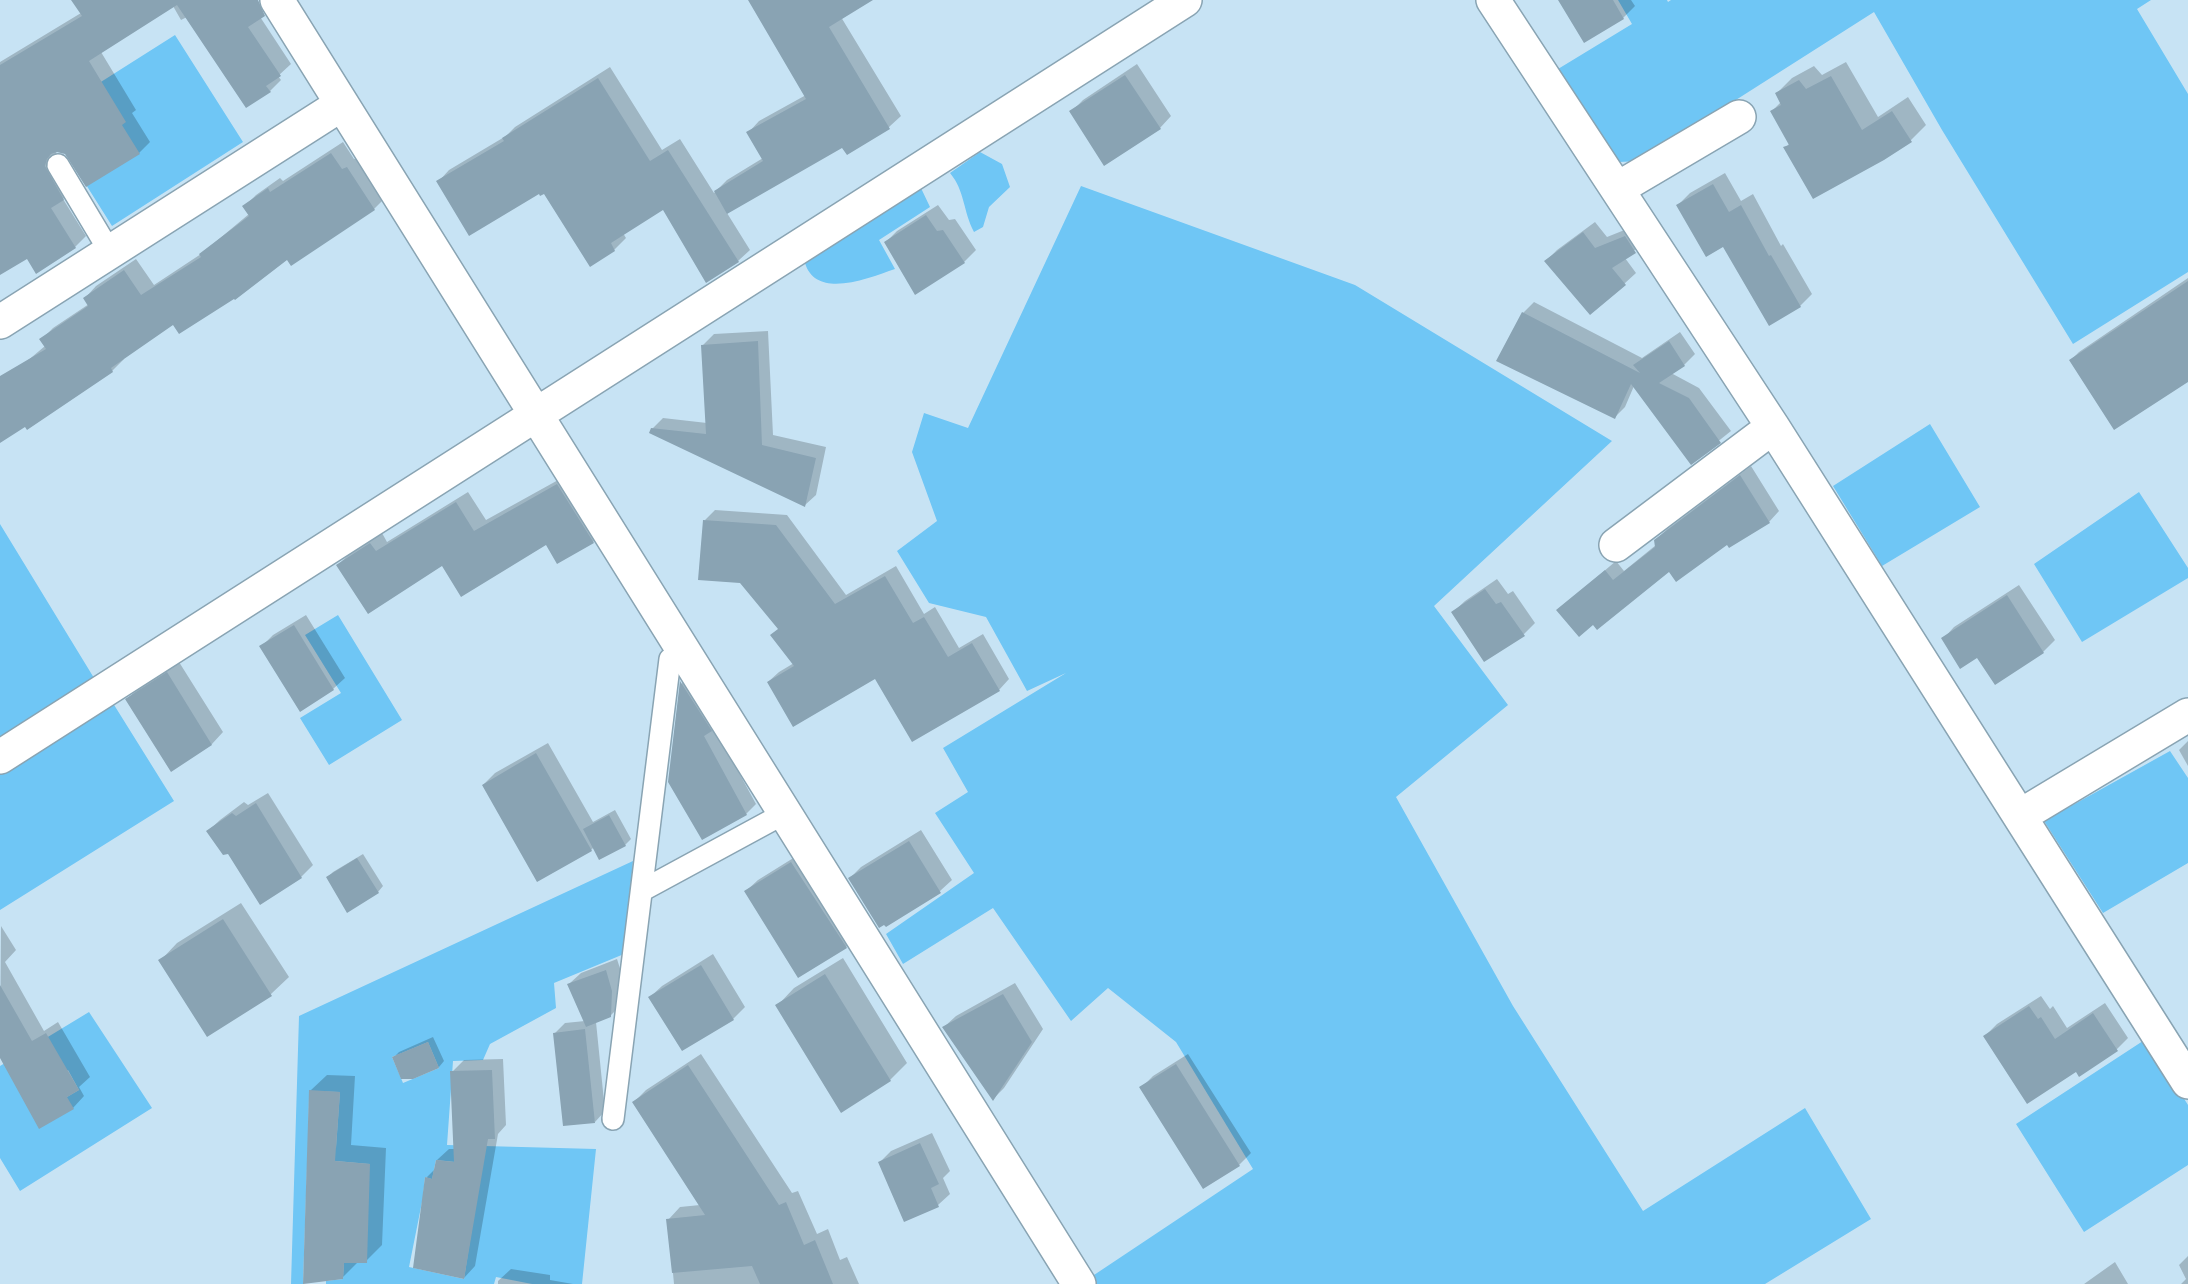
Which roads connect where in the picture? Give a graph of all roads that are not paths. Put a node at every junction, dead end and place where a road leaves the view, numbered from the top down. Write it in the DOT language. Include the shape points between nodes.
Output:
graph roads {
  1 [pos="277,0"];
  2 [pos="1185,0"];
  3 [pos="1493,0"];
  4 [pos="342,104"];
  5 [pos="1739,117"];
  6 [pos="58,165"];
  7 [pos="1617,189"];
  8 [pos="110,252"];
  9 [pos="0,322"];
  10 [pos="536,414"];
  11 [pos="1773,427"];
  12 [pos="1616,545"];
  13 [pos="684,650"];
  14 [pos="2188,715"];
  15 [pos="0,757"];
  16 [pos="785,813"];
  17 [pos="2020,816"];
  18 [pos="643,890"];
  19 [pos="2188,1082"];
  20 [pos="613,1119"];
  21 [pos="1079,1284"];
  1 -- 4 [label="street"];
  2 -- 10 [label="street"];
  3 -- 7 [label="street"];
  4 -- 8 [label="street"];
  4 -- 10 [label="street"];
  5 -- 7 [label="street"];
  6 -- 8 [label="lane"];
  7 -- 11 [label="street"];
  8 -- 9 [label="street"];
  10 -- 13 [label="street"];
  10 -- 15 [label="street"];
  11 -- 12 [label="street"];
  11 -- 17 [label="street"];
  13 -- 16 [label="street"];
  13 -- 18 [label="lane" via="670,659"];
  14 -- 17 [label="street"];
  16 -- 18 [label="lane"];
  16 -- 21 [label="street"];
  17 -- 19 [label="street"];
  18 -- 20 [label="lane"];
}
